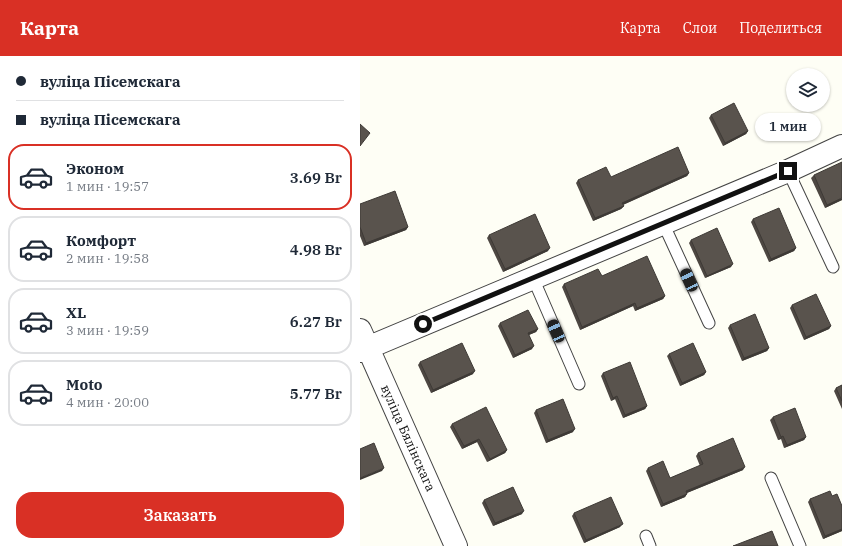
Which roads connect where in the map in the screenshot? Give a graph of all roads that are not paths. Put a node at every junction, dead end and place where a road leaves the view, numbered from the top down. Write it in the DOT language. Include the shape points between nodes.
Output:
graph roads {
  1 [pos="842,146"];
  2 [pos="788,171"];
  3 [pos="663,223"];
  4 [pos="833,267"];
  5 [pos="533,278"];
  6 [pos="709,323"];
  7 [pos="363,343"];
  8 [pos="580,384"];
  9 [pos="771,478"];
  10 [pos="646,536"];
  11 [pos="456,546"];
  12 [pos="650,546"];
  13 [pos="800,546"];
  1 -- 2 [label="street"];
  2 -- 3 [label="street"];
  2 -- 4 [label="lane"];
  3 -- 5 [label="street"];
  3 -- 6 [label="lane"];
  5 -- 7 [label="street"];
  5 -- 8 [label="lane"];
  7 -- 11 [label="street, вуліца Бялінскага"];
  9 -- 13 [label="lane"];
  10 -- 12 [label="lane"];
}
